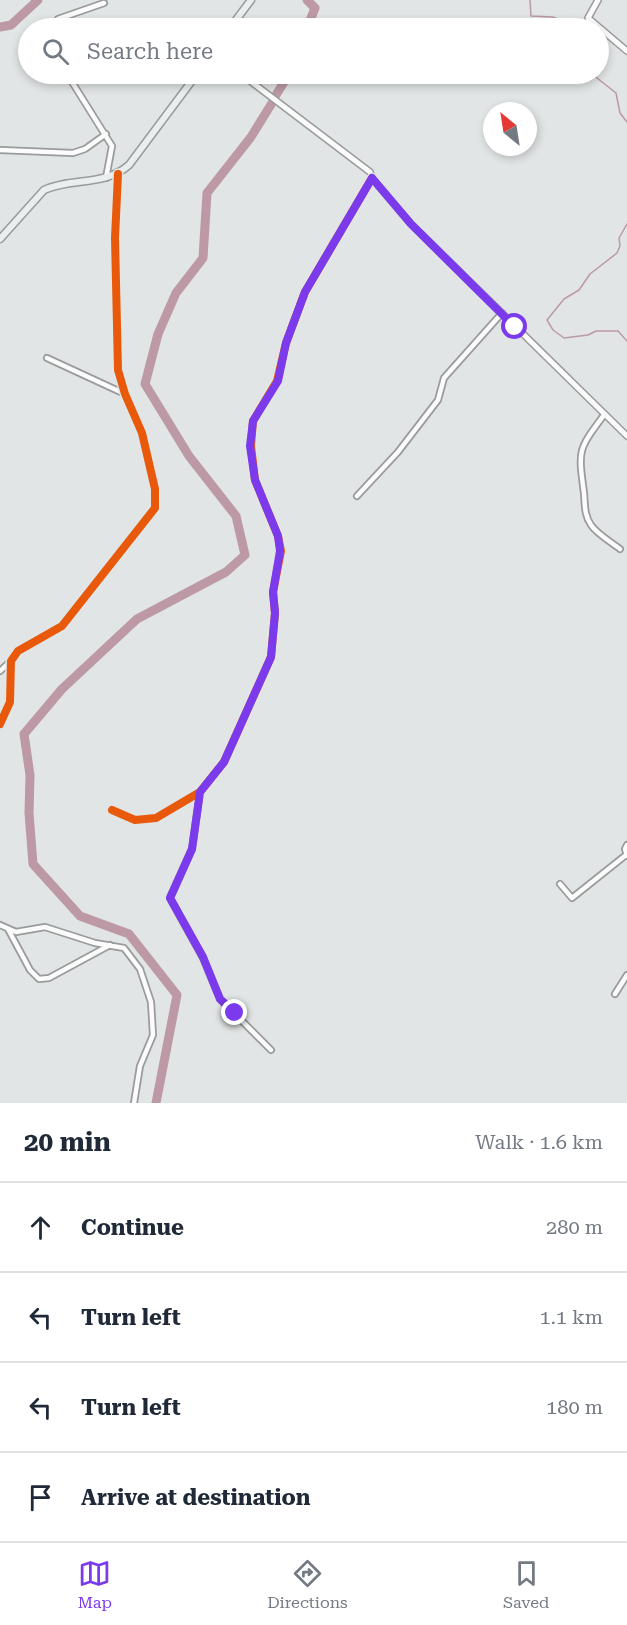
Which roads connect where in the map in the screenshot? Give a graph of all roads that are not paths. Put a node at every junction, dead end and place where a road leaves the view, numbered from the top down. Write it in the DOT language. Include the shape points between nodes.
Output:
graph roads {
  1 [pos="251,0"];
  2 [pos="598,0"];
  3 [pos="104,3"];
  4 [pos="61,18"];
  5 [pos="238,18"];
  6 [pos="588,18"];
  7 [pos="609,36"];
  8 [pos="627,51"];
  9 [pos="73,84"];
  10 [pos="189,84"];
  11 [pos="254,84"];
  12 [pos="106,134"];
  13 [pos="0,150"];
  14 [pos="118,174"];
  15 [pos="106,178"];
  16 [pos="372,178"];
  17 [pos="0,239"];
  18 [pos="502,313"];
  19 [pos="47,358"];
  20 [pos="125,394"];
  21 [pos="604,415"];
  22 [pos="627,436"];
  23 [pos="357,496"];
  24 [pos="620,549"];
  25 [pos="11,661"];
  26 [pos="0,671"];
  27 [pos="0,724"];
  28 [pos="200,792"];
  29 [pos="112,810"];
  30 [pos="627,846"];
  31 [pos="627,856"];
  32 [pos="560,884"];
  33 [pos="0,925"];
  34 [pos="9,929"];
  35 [pos="110,945"];
  36 [pos="627,975"];
  37 [pos="615,994"];
  38 [pos="271,1050"];
  39 [pos="134,1103"];
  1 -- 5 [label="main road"];
  2 -- 6 [label="street"];
  3 -- 4 [label="street"];
  7 -- 8 [label="street"];
  9 -- 12 [label="street"];
  10 -- 14 [label="main road" via="129,165"];
  11 -- 16 [label="street" via="349,155"];
  12 -- 13 [label="street" via="73,153"];
  12 -- 15 [label="street" via="112,146"];
  14 -- 15 [label="main road"];
  14 -- 20 [label="street" via="115,317 118,370"];
  15 -- 17 [label="main road" via="44,190"];
  16 -- 18 [label="street" via="411,224"];
  16 -- 28 [label="street" via="305,292 286,343 278,381 253,421 250,446 255,480 278,536 280,551 273,592 272,649 224,762"];
  18 -- 21 [label="street"];
  18 -- 23 [label="street" via="444,378 438,400"];
  19 -- 20 [label="street"];
  20 -- 25 [label="street" via="142,433 155,489 154,508 62,626 18,651"];
  21 -- 22 [label="street"];
  21 -- 24 [label="street" via="588,437 579,455 579,465 591,526"];
  25 -- 26 [label="street"];
  25 -- 27 [label="street" via="10,702"];
  28 -- 29 [label="street" via="156,818 135,820"];
  28 -- 38 [label="street" via="192,849 170,898 203,957 220,999"];
  30 -- 31 [label="street"];
  31 -- 32 [label="street" via="572,898"];
  33 -- 34 [label="street"];
  34 -- 35 [label="street" via="16,932 45,927"];
  34 -- 35 [label="street" via="30,970 39,979 49,978"];
  35 -- 39 [label="street" via="124,948 140,969 151,1002 153,1035 140,1066"];
  36 -- 37 [label="street"];
}
